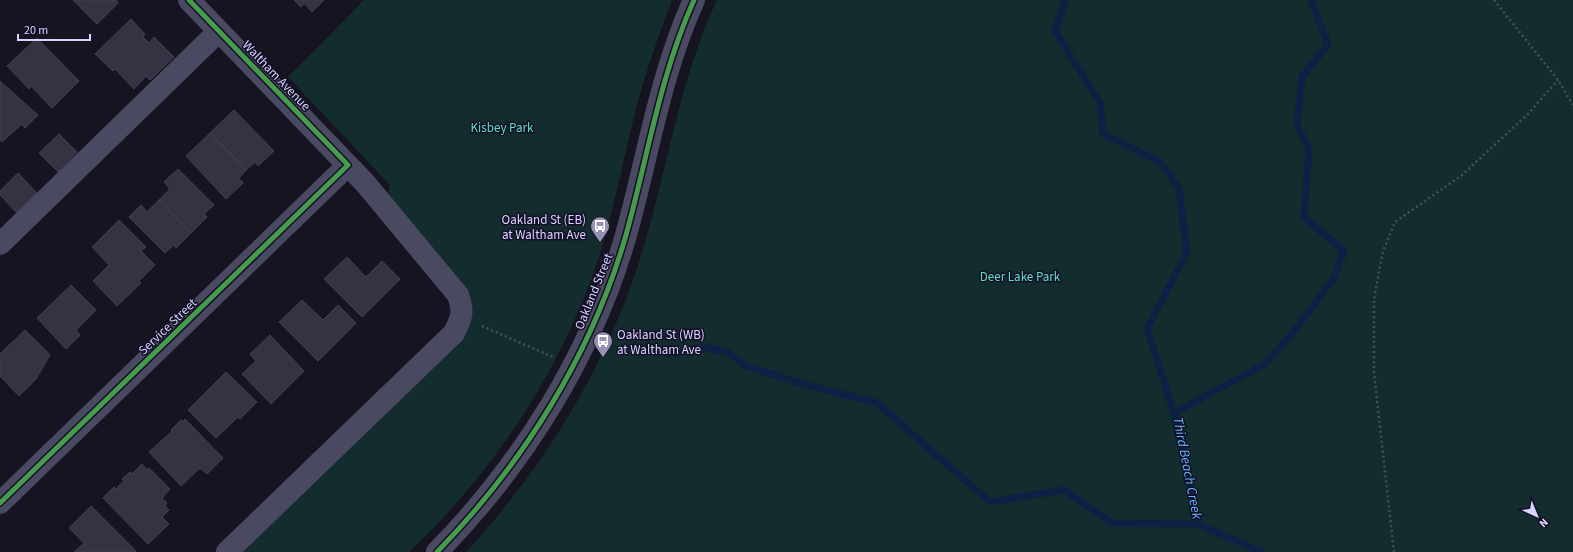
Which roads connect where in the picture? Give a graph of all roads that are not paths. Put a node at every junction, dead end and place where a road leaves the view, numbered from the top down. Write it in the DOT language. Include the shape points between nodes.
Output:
graph roads {
  1 [pos="694,0"];
  2 [pos="199,3"];
  3 [pos="219,31"];
  4 [pos="348,165"];
  5 [pos="0,244"];
  6 [pos="0,503"];
  7 [pos="227,552"];
  8 [pos="437,552"];
  1 -- 8 [label="street, Oakland Street" via="660,95 636,197 614,272 582,347 556,397 529,440 501,479"];
  2 -- 3 [label="street, Waltham Avenue"];
  3 -- 4 [label="street, Waltham Avenue"];
  3 -- 5 [label="street"];
  4 -- 6 [label="street, Service Street"];
  4 -- 7 [label="street, Waltham Avenue" via="458,295 462,316 454,333"];
}
